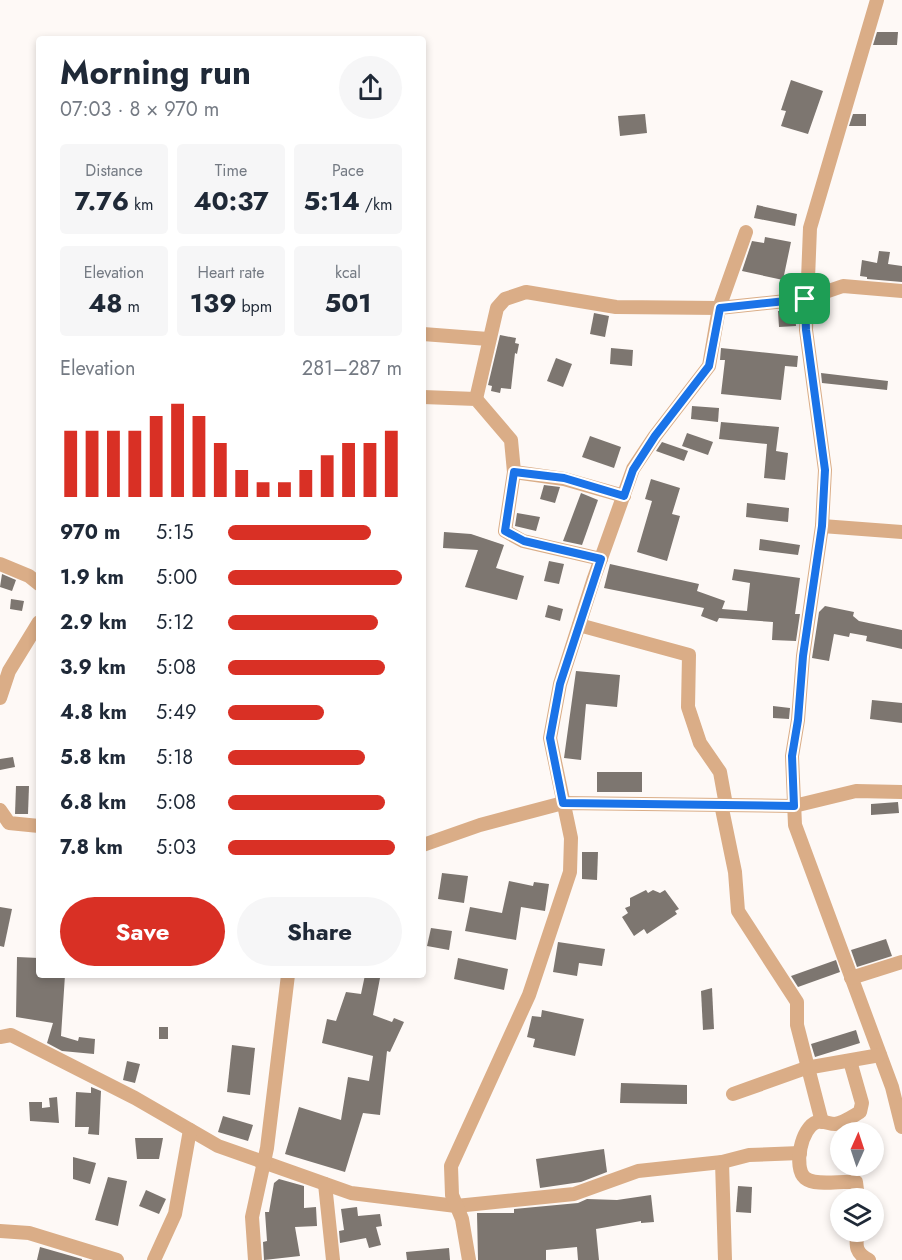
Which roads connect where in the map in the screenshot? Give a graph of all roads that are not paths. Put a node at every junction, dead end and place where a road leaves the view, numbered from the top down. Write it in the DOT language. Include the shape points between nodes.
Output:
graph roads {
  1 [pos="877,0"];
  2 [pos="746,232"];
  3 [pos="902,291"];
  4 [pos="805,299"];
  5 [pos="720,308"];
  6 [pos="426,334"];
  7 [pos="488,339"];
  8 [pos="426,397"];
  9 [pos="476,399"];
  10 [pos="514,472"];
  11 [pos="624,496"];
  12 [pos="822,526"];
  13 [pos="902,532"];
  14 [pos="601,559"];
  15 [pos="0,564"];
  16 [pos="36,582"];
  17 [pos="579,625"];
  18 [pos="36,627"];
  19 [pos="0,698"];
  20 [pos="902,792"];
  21 [pos="563,803"];
  22 [pos="723,805"];
  23 [pos="794,806"];
  24 [pos="0,810"];
  25 [pos="36,826"];
  26 [pos="426,844"];
  27 [pos="902,962"];
  28 [pos="288,978"];
  29 [pos="851,978"];
  30 [pos="0,1038"];
  31 [pos="880,1056"];
  32 [pos="850,1061"];
  33 [pos="806,1068"];
  34 [pos="733,1094"];
  35 [pos="822,1122"];
  36 [pos="902,1127"];
  37 [pos="190,1130"];
  38 [pos="800,1153"];
  39 [pos="264,1161"];
  40 [pos="722,1162"];
  41 [pos="326,1184"];
  42 [pos="857,1188"];
  43 [pos="456,1206"];
  44 [pos="0,1231"];
  45 [pos="856,1242"];
  46 [pos="117,1260"];
  47 [pos="154,1260"];
  48 [pos="255,1260"];
  49 [pos="333,1260"];
  50 [pos="469,1260"];
  51 [pos="724,1260"];
  52 [pos="869,1260"];
  1 -- 4 [label="street" via="810,228"];
  2 -- 5 [label="street"];
  3 -- 4 [label="street" via="843,286"];
  4 -- 5 [label="street"];
  4 -- 12 [label="street" via="825,470"];
  5 -- 7 [label="street" via="616,307 526,292 505,298 497,308"];
  5 -- 11 [label="street" via="709,366 655,436 633,470"];
  6 -- 7 [label="street"];
  7 -- 9 [label="street"];
  8 -- 9 [label="street"];
  9 -- 10 [label="street" via="511,440"];
  10 -- 11 [label="street" via="564,478"];
  10 -- 14 [label="street" via="505,531 524,541"];
  11 -- 14 [label="street"];
  12 -- 13 [label="street"];
  12 -- 23 [label="street" via="792,756"];
  14 -- 17 [label="street"];
  15 -- 16 [label="street"];
  17 -- 21 [label="street" via="560,684 550,738"];
  17 -- 22 [label="street" via="689,655 688,707 700,743 720,772"];
  18 -- 19 [label="street" via="9,671"];
  20 -- 23 [label="street" via="856,791"];
  21 -- 22 [label="street"];
  21 -- 26 [label="street"];
  21 -- 43 [label="street" via="571,838 570,872 529,995 451,1166"];
  22 -- 23 [label="street"];
  22 -- 33 [label="street" via="738,911 797,1002 797,1025"];
  23 -- 29 [label="street" via="795,825"];
  24 -- 25 [label="street" via="9,823"];
  27 -- 29 [label="street"];
  28 -- 39 [label="street"];
  29 -- 31 [label="street"];
  30 -- 37 [label="street" via="10,1035"];
  31 -- 32 [label="street"];
  31 -- 36 [label="street"];
  32 -- 33 [label="street"];
  32 -- 35 [label="street" via="862,1103 860,1112 837,1124"];
  33 -- 34 [label="street"];
  33 -- 35 [label="street"];
  35 -- 38 [label="street" via="807,1128"];
  37 -- 39 [label="street" via="218,1146"];
  37 -- 47 [label="street" via="175,1214"];
  38 -- 40 [label="street" via="749,1155"];
  38 -- 42 [label="street" via="805,1178 856,1182"];
  39 -- 41 [label="street"];
  39 -- 48 [label="street" via="252,1217"];
  40 -- 43 [label="street" via="638,1171 574,1194"];
  40 -- 51 [label="street"];
  41 -- 43 [label="street" via="351,1193"];
  41 -- 49 [label="street"];
  43 -- 50 [label="street"];
  44 -- 46 [label="street" via="29,1233"];
  45 -- 52 [label="street" via="859,1256"];
}
